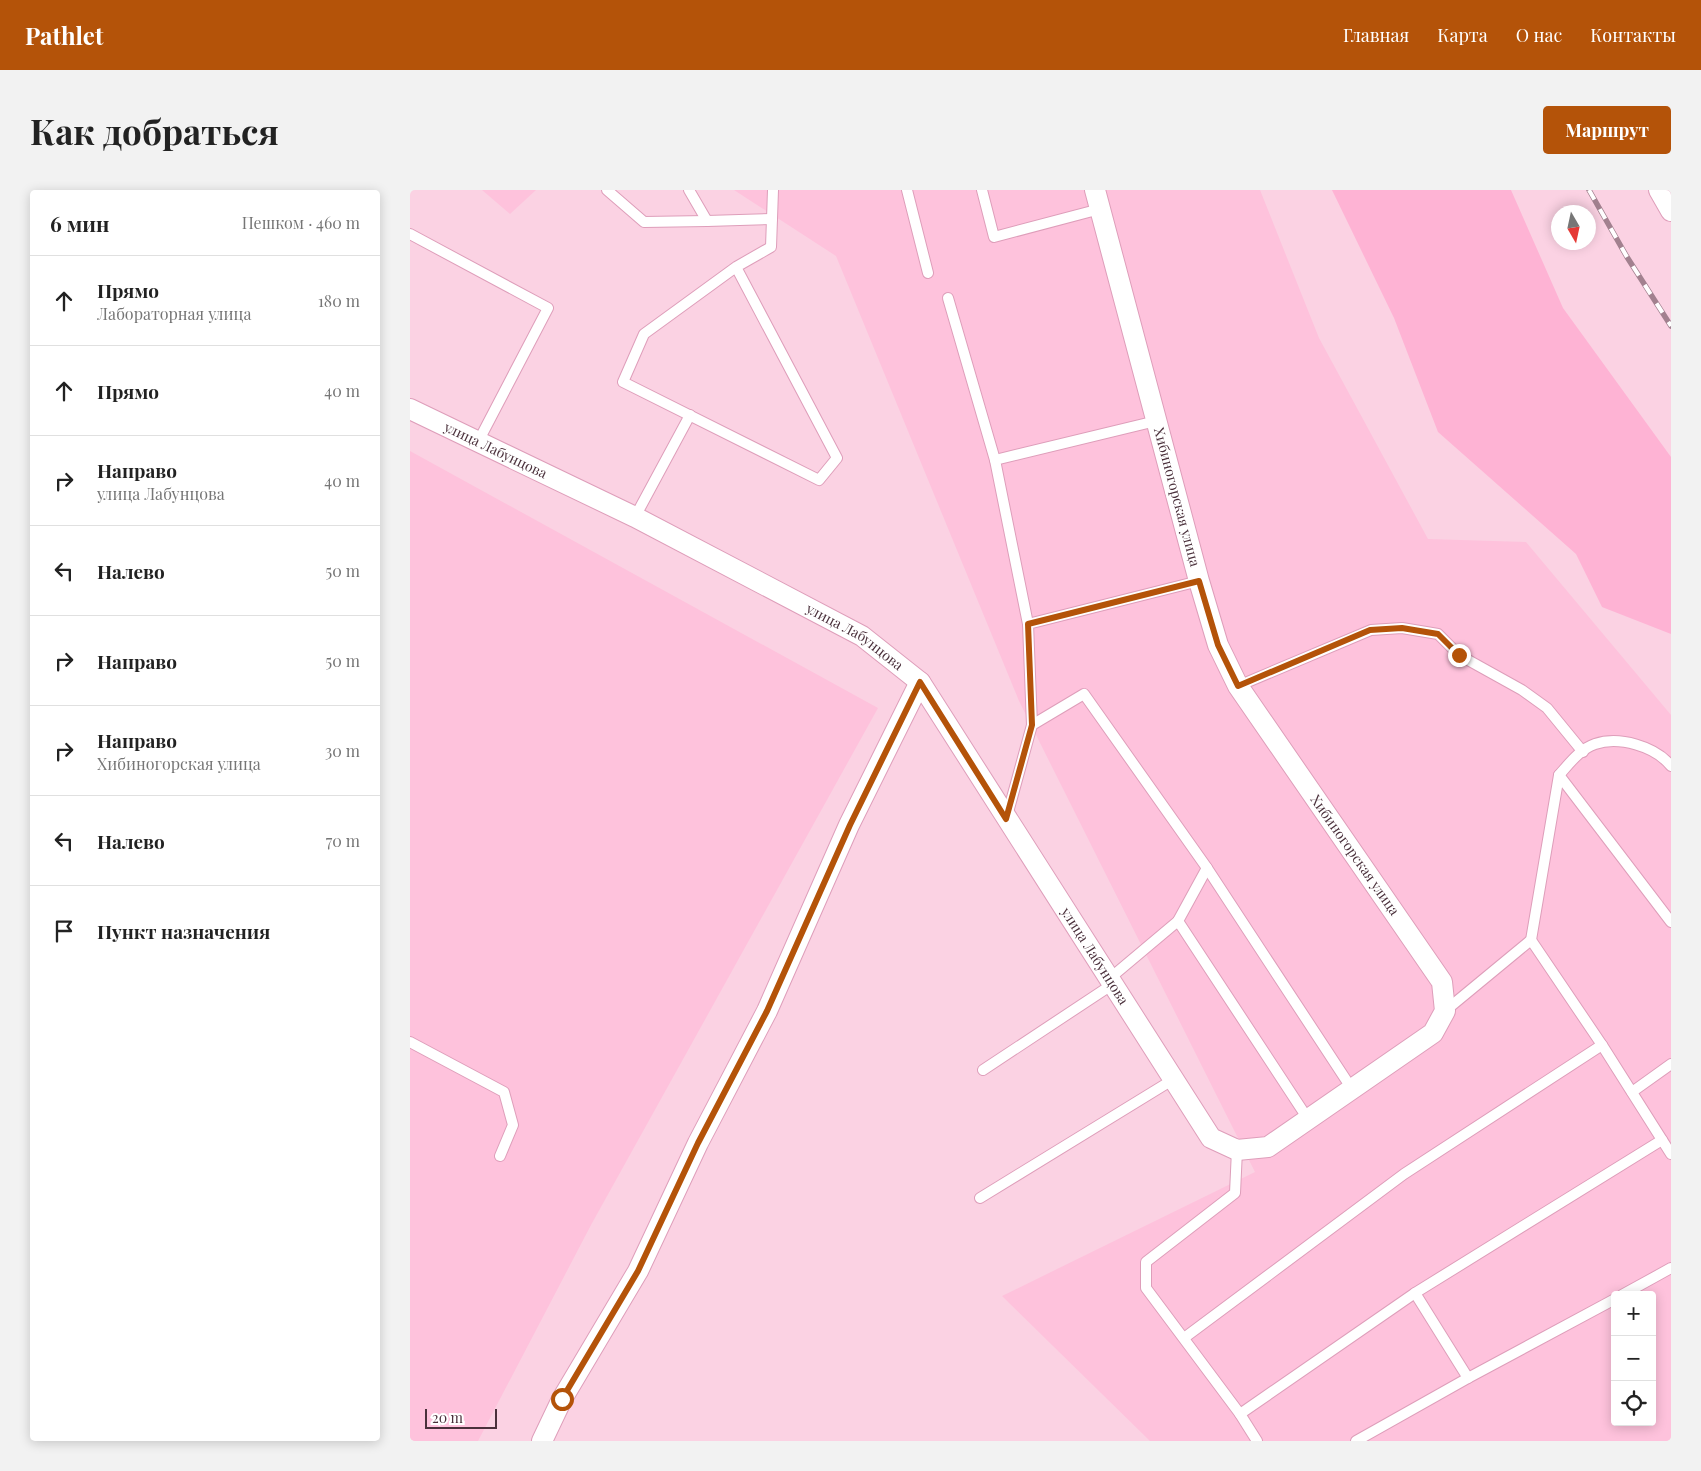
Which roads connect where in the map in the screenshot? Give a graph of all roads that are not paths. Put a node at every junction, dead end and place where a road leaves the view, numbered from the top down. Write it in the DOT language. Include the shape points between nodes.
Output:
graph roads {
  1 [pos="607,190"];
  2 [pos="689,190"];
  3 [pos="773,190"];
  4 [pos="908,190"];
  5 [pos="982,190"];
  6 [pos="1659,190"];
  7 [pos="1098,200"];
  8 [pos="1671,211"];
  9 [pos="772,219"];
  10 [pos="707,221"];
  11 [pos="410,234"];
  12 [pos="736,267"];
  13 [pos="928,273"];
  14 [pos="948,298"];
  15 [pos="410,409"];
  16 [pos="690,416"];
  17 [pos="1156,420"];
  18 [pos="478,442"];
  19 [pos="995,460"];
  20 [pos="635,517"];
  21 [pos="1199,581"];
  22 [pos="1028,624"];
  23 [pos="920,682"];
  24 [pos="1238,686"];
  25 [pos="1032,725"];
  26 [pos="1582,752"];
  27 [pos="1671,766"];
  28 [pos="1559,775"];
  29 [pos="1006,819"];
  30 [pos="1207,868"];
  31 [pos="1178,922"];
  32 [pos="1671,922"];
  33 [pos="1531,940"];
  34 [pos="1111,982"];
  35 [pos="1445,1011"];
  36 [pos="410,1042"];
  37 [pos="1602,1045"];
  38 [pos="1671,1064"];
  39 [pos="983,1070"];
  40 [pos="1174,1079"];
  41 [pos="1352,1089"];
  42 [pos="1632,1092"];
  43 [pos="1308,1119"];
  44 [pos="1662,1140"];
  45 [pos="1237,1150"];
  46 [pos="1671,1154"];
  47 [pos="500,1156"];
  48 [pos="980,1198"];
  49 [pos="1671,1268"];
  50 [pos="1629,1291"];
  51 [pos="1415,1293"];
  52 [pos="1611,1301"];
  53 [pos="1184,1338"];
  54 [pos="1468,1378"];
  55 [pos="1240,1414"];
  56 [pos="542,1441"];
  57 [pos="1258,1441"];
  58 [pos="1356,1441"];
  1 -- 10 [label="lane" via="644,222"];
  2 -- 10 [label="lane"];
  3 -- 9 [label="lane"];
  4 -- 13 [label="lane"];
  5 -- 7 [label="lane" via="994,237"];
  6 -- 8 [label="street"];
  7 -- 17 [label="street, Хибиногорская улица"];
  9 -- 10 [label="lane"];
  9 -- 12 [label="lane" via="771,247"];
  11 -- 18 [label="lane" via="548,308"];
  12 -- 16 [label="lane" via="644,334 623,382"];
  12 -- 16 [label="lane" via="836,458 819,480"];
  14 -- 19 [label="lane"];
  15 -- 18 [label="street, улица Лабунцова"];
  16 -- 20 [label="lane"];
  17 -- 19 [label="lane"];
  17 -- 21 [label="street, Хибиногорская улица"];
  18 -- 20 [label="street, улица Лабунцова"];
  19 -- 22 [label="lane"];
  20 -- 23 [label="street, улица Лабунцова" via="862,636"];
  21 -- 22 [label="lane"];
  21 -- 24 [label="street, Хибиногорская улица" via="1218,645"];
  22 -- 25 [label="lane"];
  23 -- 29 [label="street, улица Лабунцова"];
  23 -- 56 [label="street" via="850,825 767,1011 698,1143 638,1271 562,1399"];
  24 -- 26 [label="lane" via="1370,630 1402,628 1438,634 1459,655 1522,690 1547,708"];
  24 -- 35 [label="street, Хибиногорская улица" via="1442,982"];
  25 -- 29 [label="lane"];
  25 -- 30 [label="lane" via="1084,694"];
  26 -- 27 [label="lane" via="1594,744 1619,741 1644,746"];
  26 -- 28 [label="lane"];
  28 -- 32 [label="lane"];
  28 -- 33 [label="lane"];
  29 -- 34 [label="street, улица Лабунцова"];
  30 -- 31 [label="lane"];
  30 -- 41 [label="lane"];
  31 -- 34 [label="lane"];
  31 -- 43 [label="lane"];
  33 -- 35 [label="lane"];
  33 -- 37 [label="lane"];
  34 -- 39 [label="lane"];
  34 -- 40 [label="street, улица Лабунцова"];
  35 -- 41 [label="street" via="1434,1033"];
  36 -- 47 [label="lane" via="504,1092 513,1125"];
  37 -- 42 [label="lane"];
  37 -- 53 [label="lane" via="1404,1174"];
  38 -- 42 [label="lane"];
  40 -- 45 [label="street, улица Лабунцова" via="1211,1138"];
  40 -- 48 [label="lane"];
  41 -- 43 [label="street"];
  42 -- 44 [label="lane"];
  43 -- 45 [label="street" via="1268,1147"];
  44 -- 46 [label="lane"];
  44 -- 51 [label="lane"];
  45 -- 53 [label="lane" via="1235,1193 1146,1262 1146,1288"];
  49 -- 50 [label="lane"];
  51 -- 54 [label="lane"];
  51 -- 55 [label="lane"];
  52 -- 54 [label="lane"];
  53 -- 55 [label="lane"];
  54 -- 58 [label="lane"];
  55 -- 57 [label="lane"];
}
